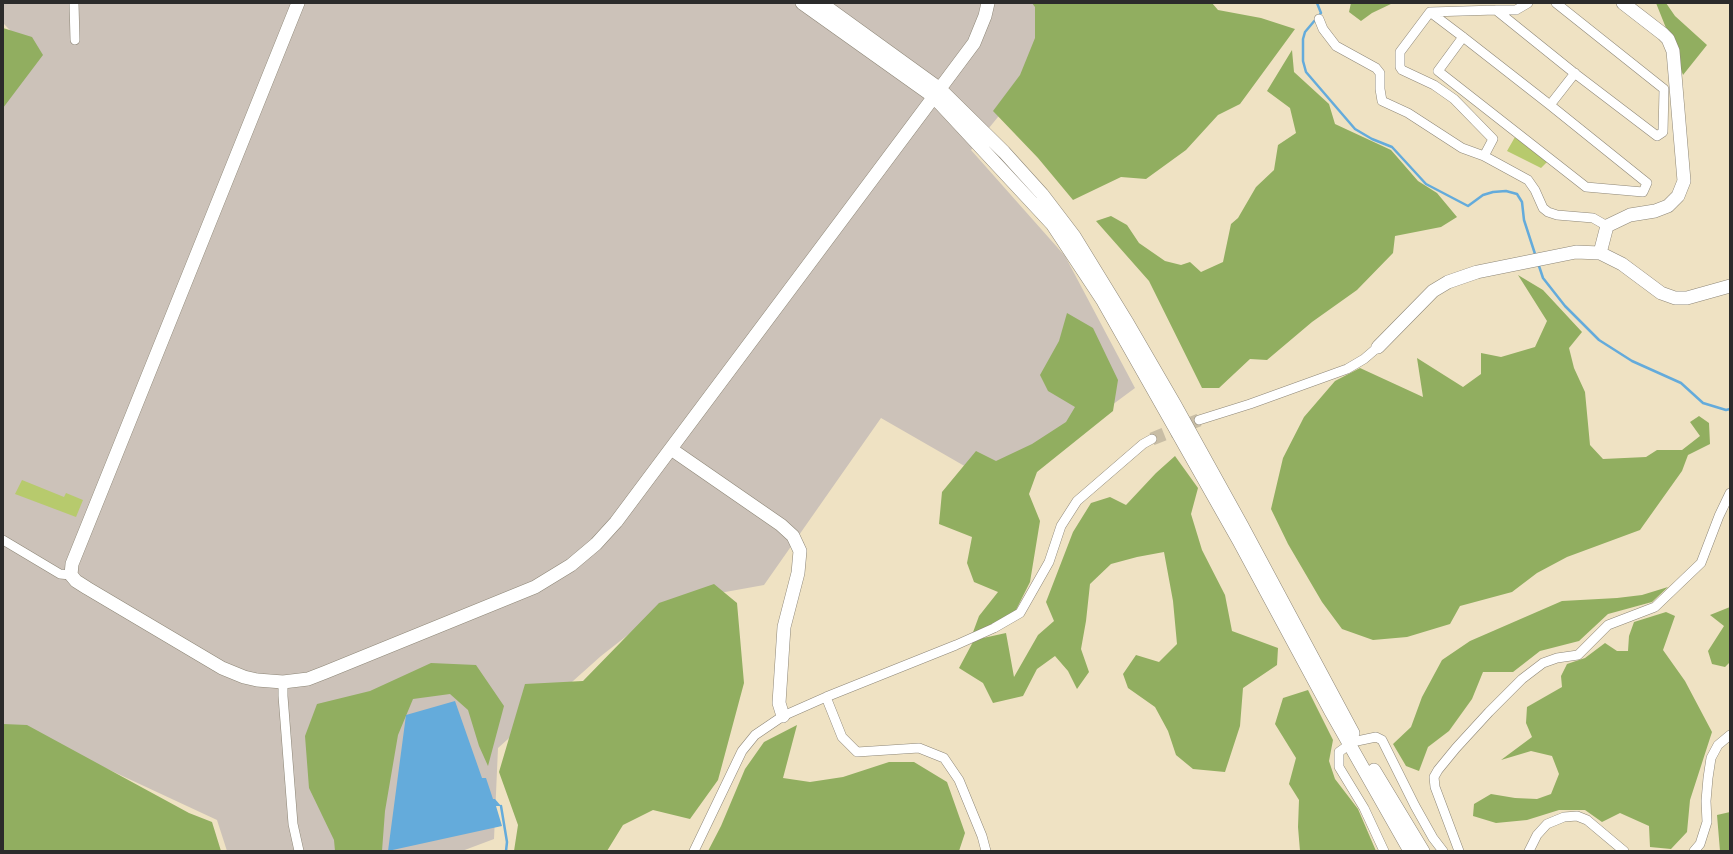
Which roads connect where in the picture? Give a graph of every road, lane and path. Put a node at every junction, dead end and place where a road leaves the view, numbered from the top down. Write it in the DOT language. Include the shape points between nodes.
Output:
graph roads {
  1 [pos="74,3"];
  2 [pos="298,3"];
  3 [pos="802,3"];
  4 [pos="820,3"];
  5 [pos="988,3"];
  6 [pos="1528,3"];
  7 [pos="1556,3"];
  8 [pos="1623,3"];
  9 [pos="1496,10"];
  10 [pos="1430,12"];
  11 [pos="1319,19"];
  12 [pos="1463,37"];
  13 [pos="74,40"];
  14 [pos="1575,73"];
  15 [pos="937,93"];
  16 [pos="1550,105"];
  17 [pos="1484,156"];
  18 [pos="1607,226"];
  19 [pos="1600,253"];
  20 [pos="1730,286"];
  21 [pos="1378,347"];
  22 [pos="1199,420"];
  23 [pos="1152,438"];
  24 [pos="671,449"];
  25 [pos="1730,493"];
  26 [pos="3,540"];
  27 [pos="71,575"];
  28 [pos="283,682"];
  29 [pos="826,696"];
  30 [pos="783,716"];
  31 [pos="1730,735"];
  32 [pos="1353,743"];
  33 [pos="299,851"];
  34 [pos="694,851"];
  35 [pos="986,851"];
  36 [pos="1384,851"];
  37 [pos="1410,851"];
  38 [pos="1423,851"];
  39 [pos="1443,851"];
  40 [pos="1459,851"];
  41 [pos="1529,851"];
  42 [pos="1624,851"];
  43 [pos="1694,851"];
  1 -- 13 [label="street"];
  2 -- 27 [label="street" via="72,564"];
  3 -- 15 [label="street"];
  4 -- 15 [label="street"];
  5 -- 15 [label="street" via="974,43"];
  6 -- 9 [label="street" via="1516,10"];
  7 -- 14 [label="street" via="1664,89 1663,132 1657,136"];
  8 -- 18 [label="street" via="1663,34 1673,51 1684,181 1678,196 1668,206 1630,215"];
  9 -- 10 [label="street"];
  9 -- 14 [label="street"];
  10 -- 12 [label="street"];
  10 -- 17 [label="street" via="1400,52 1400,67 1446,93 1493,139"];
  11 -- 17 [label="street" via="1336,46 1376,68 1380,73 1382,102 1408,113 1462,148"];
  12 -- 16 [label="street"];
  12 -- 16 [label="street" via="1438,70 1586,187 1643,192 1647,183"];
  14 -- 16 [label="street"];
  15 -- 24 [label="street"];
  15 -- 32 [label="street" via="1004,152 1042,194 1074,236 1128,324 1242,526"];
  17 -- 18 [label="street" via="1528,180 1542,208 1548,212 1593,218"];
  18 -- 19 [label="street"];
  19 -- 20 [label="street" via="1622,264 1662,293 1675,298 1687,298"];
  19 -- 21 [label="street" via="1576,252 1477,272 1448,282 1433,291"];
  21 -- 22 [label="street" via="1348,369"];
  23 -- 29 [label="street" via="1077,501 1061,526 1049,562 1020,613 956,645"];
  24 -- 28 [label="street" via="616,522 596,544 553,577 308,679"];
  24 -- 30 [label="street" via="781,525 793,536 800,551 798,573 784,626 779,703"];
  25 -- 40 [label="street" via="1701,563 1655,607 1608,625 1578,655 1557,658 1538,667 1522,679 1438,770 1434,777 1435,787"];
  26 -- 27 [label="street" via="60,574"];
  27 -- 28 [label="street" via="87,588 222,668 257,680"];
  28 -- 33 [label="street" via="293,824"];
  29 -- 30 [label="street"];
  29 -- 35 [label="street" via="842,737 858,752 919,748 944,758 959,780"];
  30 -- 34 [label="street" via="755,735 742,751"];
  31 -- 43 [label="street" via="1718,745 1711,758 1706,801 1707,822 1700,844"];
  32 -- 36 [label="street" via="1339,752 1339,767 1364,808"];
  32 -- 37 [label="street"];
  32 -- 38 [label="street"];
  32 -- 39 [label="street" via="1376,737 1382,740 1415,806"];
  41 -- 42 [label="street" via="1537,835 1547,824 1564,817 1577,816 1587,820"];
}
